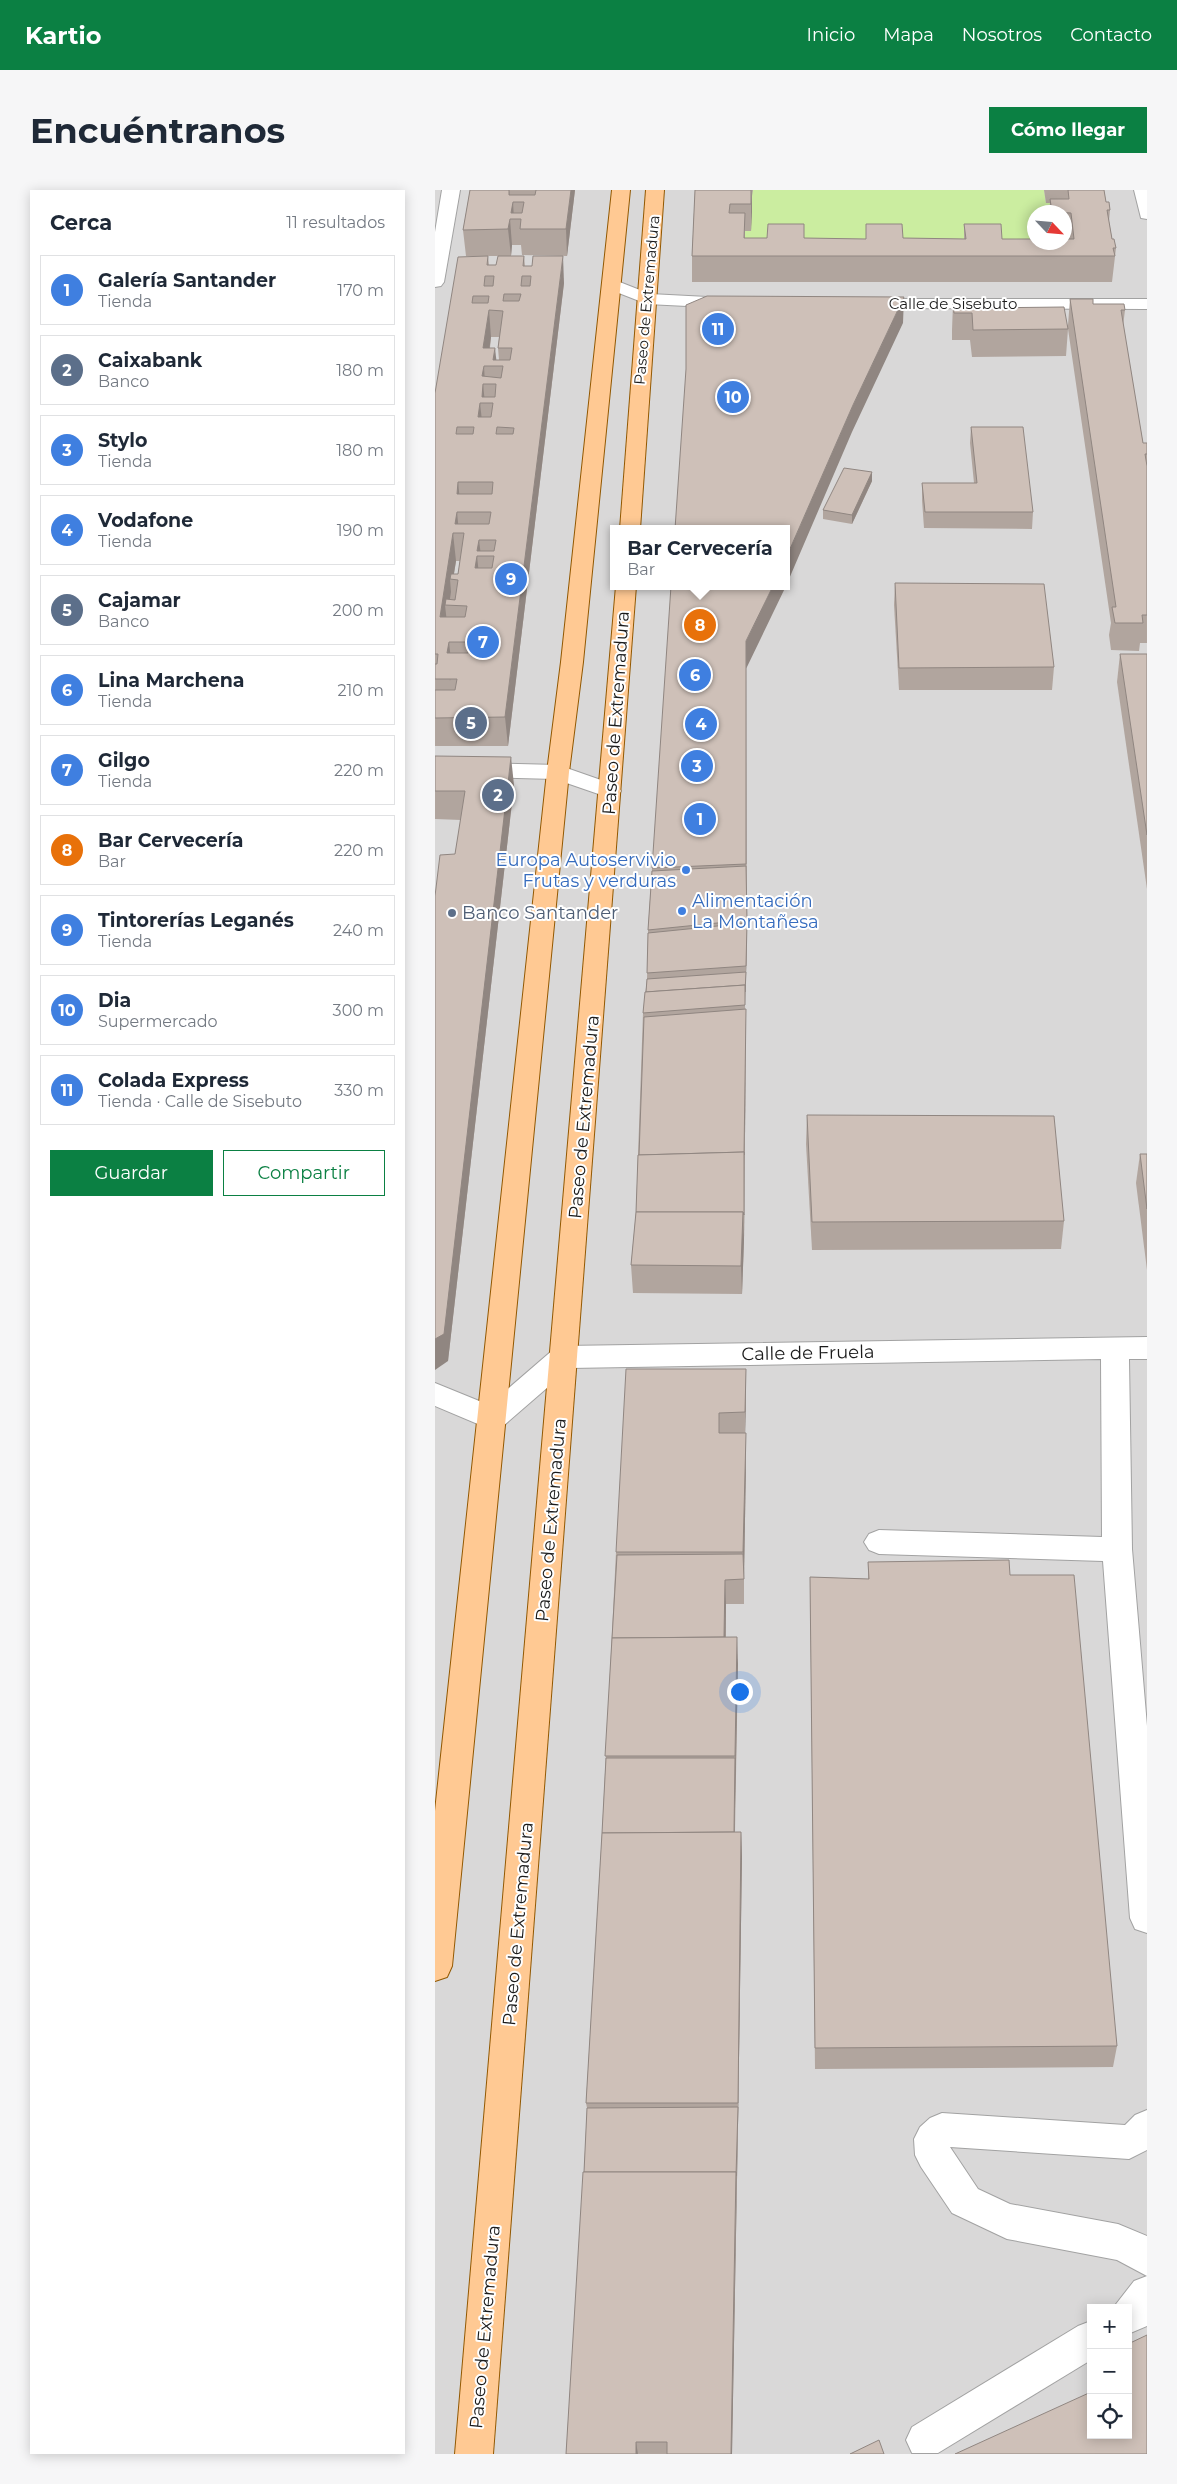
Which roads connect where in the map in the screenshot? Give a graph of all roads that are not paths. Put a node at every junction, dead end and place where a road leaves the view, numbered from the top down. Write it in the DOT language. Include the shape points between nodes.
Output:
graph roads {
  1 [pos="451,190"];
  2 [pos="621,190"];
  3 [pos="655,190"];
  4 [pos="1143,190"];
  5 [pos="1147,214"];
  6 [pos="435,282"];
  7 [pos="612,284"];
  8 [pos="647,299"];
  9 [pos="743,303"];
  10 [pos="853,304"];
  11 [pos="1147,304"];
  12 [pos="630,525"];
  13 [pos="626,590"];
  14 [pos="435,769"];
  15 [pos="558,772"];
  16 [pos="610,791"];
  17 [pos="1115,1348"];
  18 [pos="1147,1348"];
  19 [pos="564,1357"];
  20 [pos="435,1394"];
  21 [pos="492,1419"];
  22 [pos="879,1542"];
  23 [pos="1117,1549"];
  24 [pos="1147,1918"];
  25 [pos="435,1966"];
  26 [pos="1147,2127"];
  27 [pos="1147,2258"];
  28 [pos="1147,2294"];
  29 [pos="1132,2314"];
  30 [pos="1087,2341"];
  31 [pos="925,2440"];
  32 [pos="474,2454"];
  1 -- 6 [label="street"];
  2 -- 7 [label="main road"];
  3 -- 8 [label="main road, Paseo de Extremadura"];
  4 -- 5 [label="street"];
  7 -- 8 [label="street"];
  7 -- 15 [label="main road" via="573,662"];
  8 -- 9 [label="street"];
  8 -- 12 [label="main road, Paseo de Extremadura"];
  10 -- 11 [label="street, Calle de Sisebuto"];
  13 -- 16 [label="main road, Paseo de Extremadura"];
  14 -- 15 [label="street"];
  15 -- 16 [label="street"];
  15 -- 21 [label="main road"];
  16 -- 19 [label="main road, Paseo de Extremadura"];
  17 -- 18 [label="street, Calle de Fruela"];
  17 -- 19 [label="street, Calle de Fruela"];
  17 -- 23 [label="street"];
  19 -- 21 [label="street"];
  19 -- 32 [label="main road, Paseo de Extremadura"];
  20 -- 21 [label="street"];
  21 -- 25 [label="main road"];
  22 -- 23 [label="street"];
  23 -- 24 [label="street"];
  26 -- 27 [label="street" via="1129,2142 942,2130 932,2139 933,2155 965,2200 1007,2221 1118,2242 1145,2254"];
  28 -- 29 [label="street"];
  30 -- 31 [label="street"];
}
